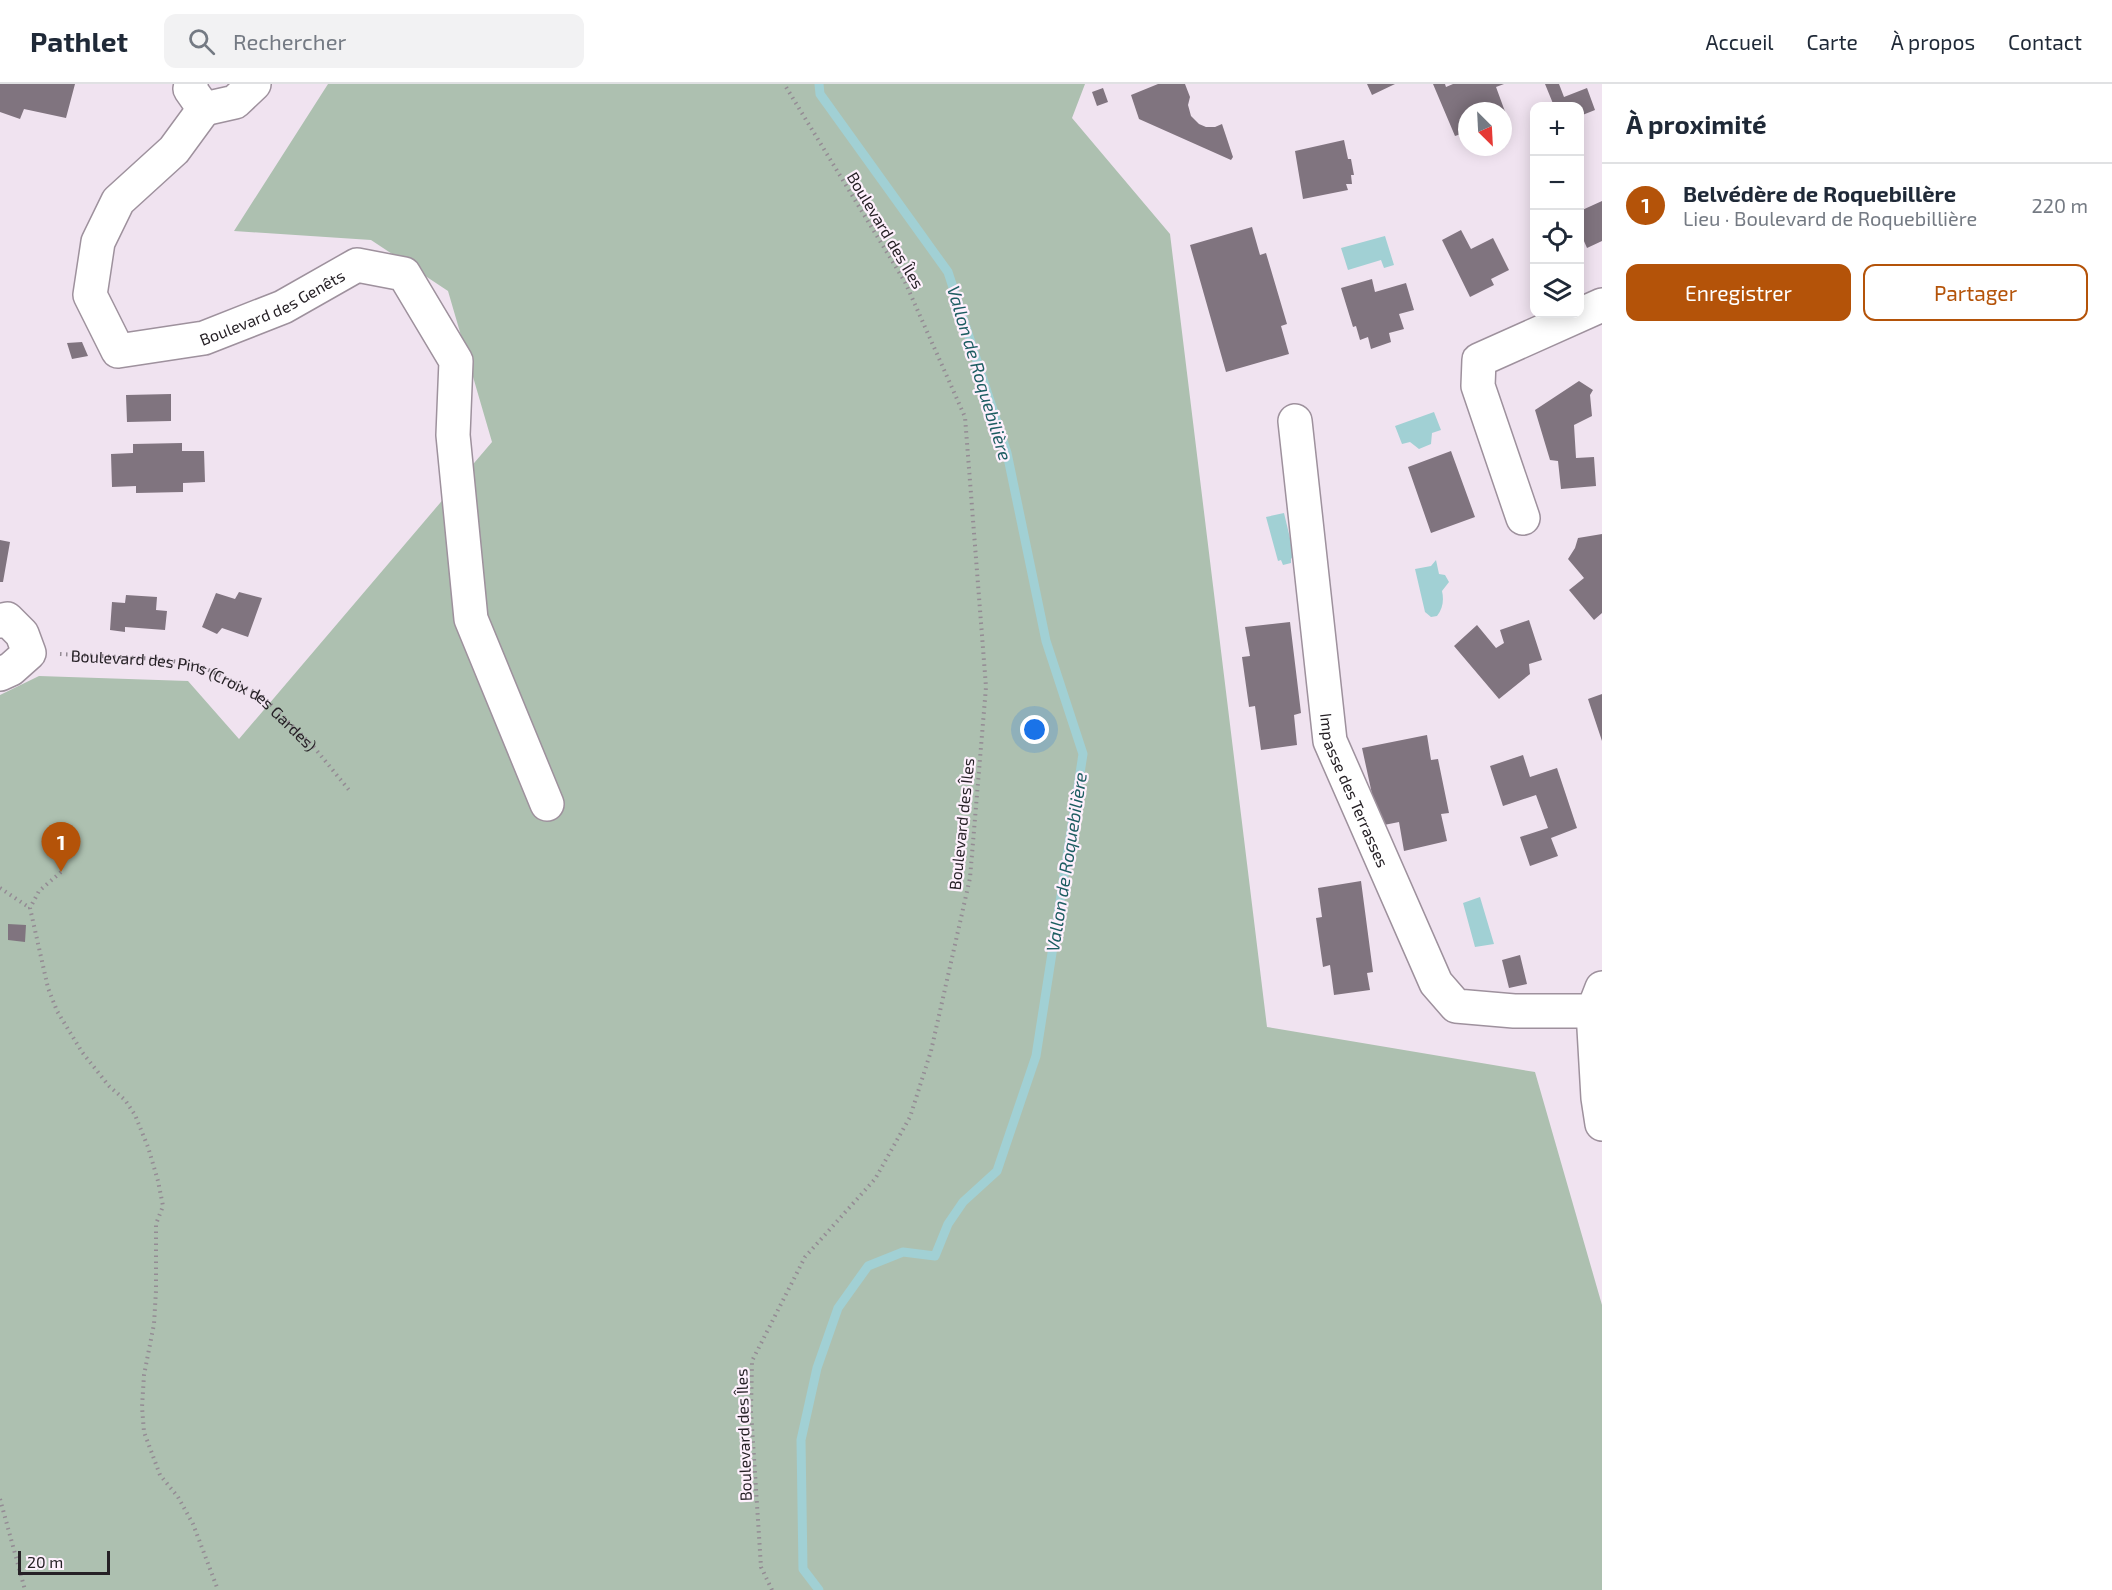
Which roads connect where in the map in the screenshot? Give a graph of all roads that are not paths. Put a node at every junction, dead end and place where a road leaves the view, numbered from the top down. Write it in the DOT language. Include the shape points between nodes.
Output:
graph roads {
  1 [pos="254,84"];
  2 [pos="198,97"];
  3 [pos="1602,305"];
  4 [pos="1295,421"];
  5 [pos="1523,518"];
  6 [pos="0,621"];
  7 [pos="0,674"];
  8 [pos="547,804"];
  9 [pos="1598,999"];
  10 [pos="1602,1124"];
  1 -- 2 [label="street" via="235,102"];
  2 -- 8 [label="street, Boulevard des Genêts" via="174,150 118,201 98,242 90,295 118,351 204,338 283,307 357,265 404,274 456,361 453,435 471,619"];
  3 -- 5 [label="street" via="1479,360 1478,386"];
  4 -- 9 [label="street, Impasse des Terrasses" via="1330,741 1436,983 1456,1006 1514,1011"];
  6 -- 7 [label="street" via="7,619 22,634 29,653"];
  9 -- 10 [label="street" via="1598,1098"];
}
